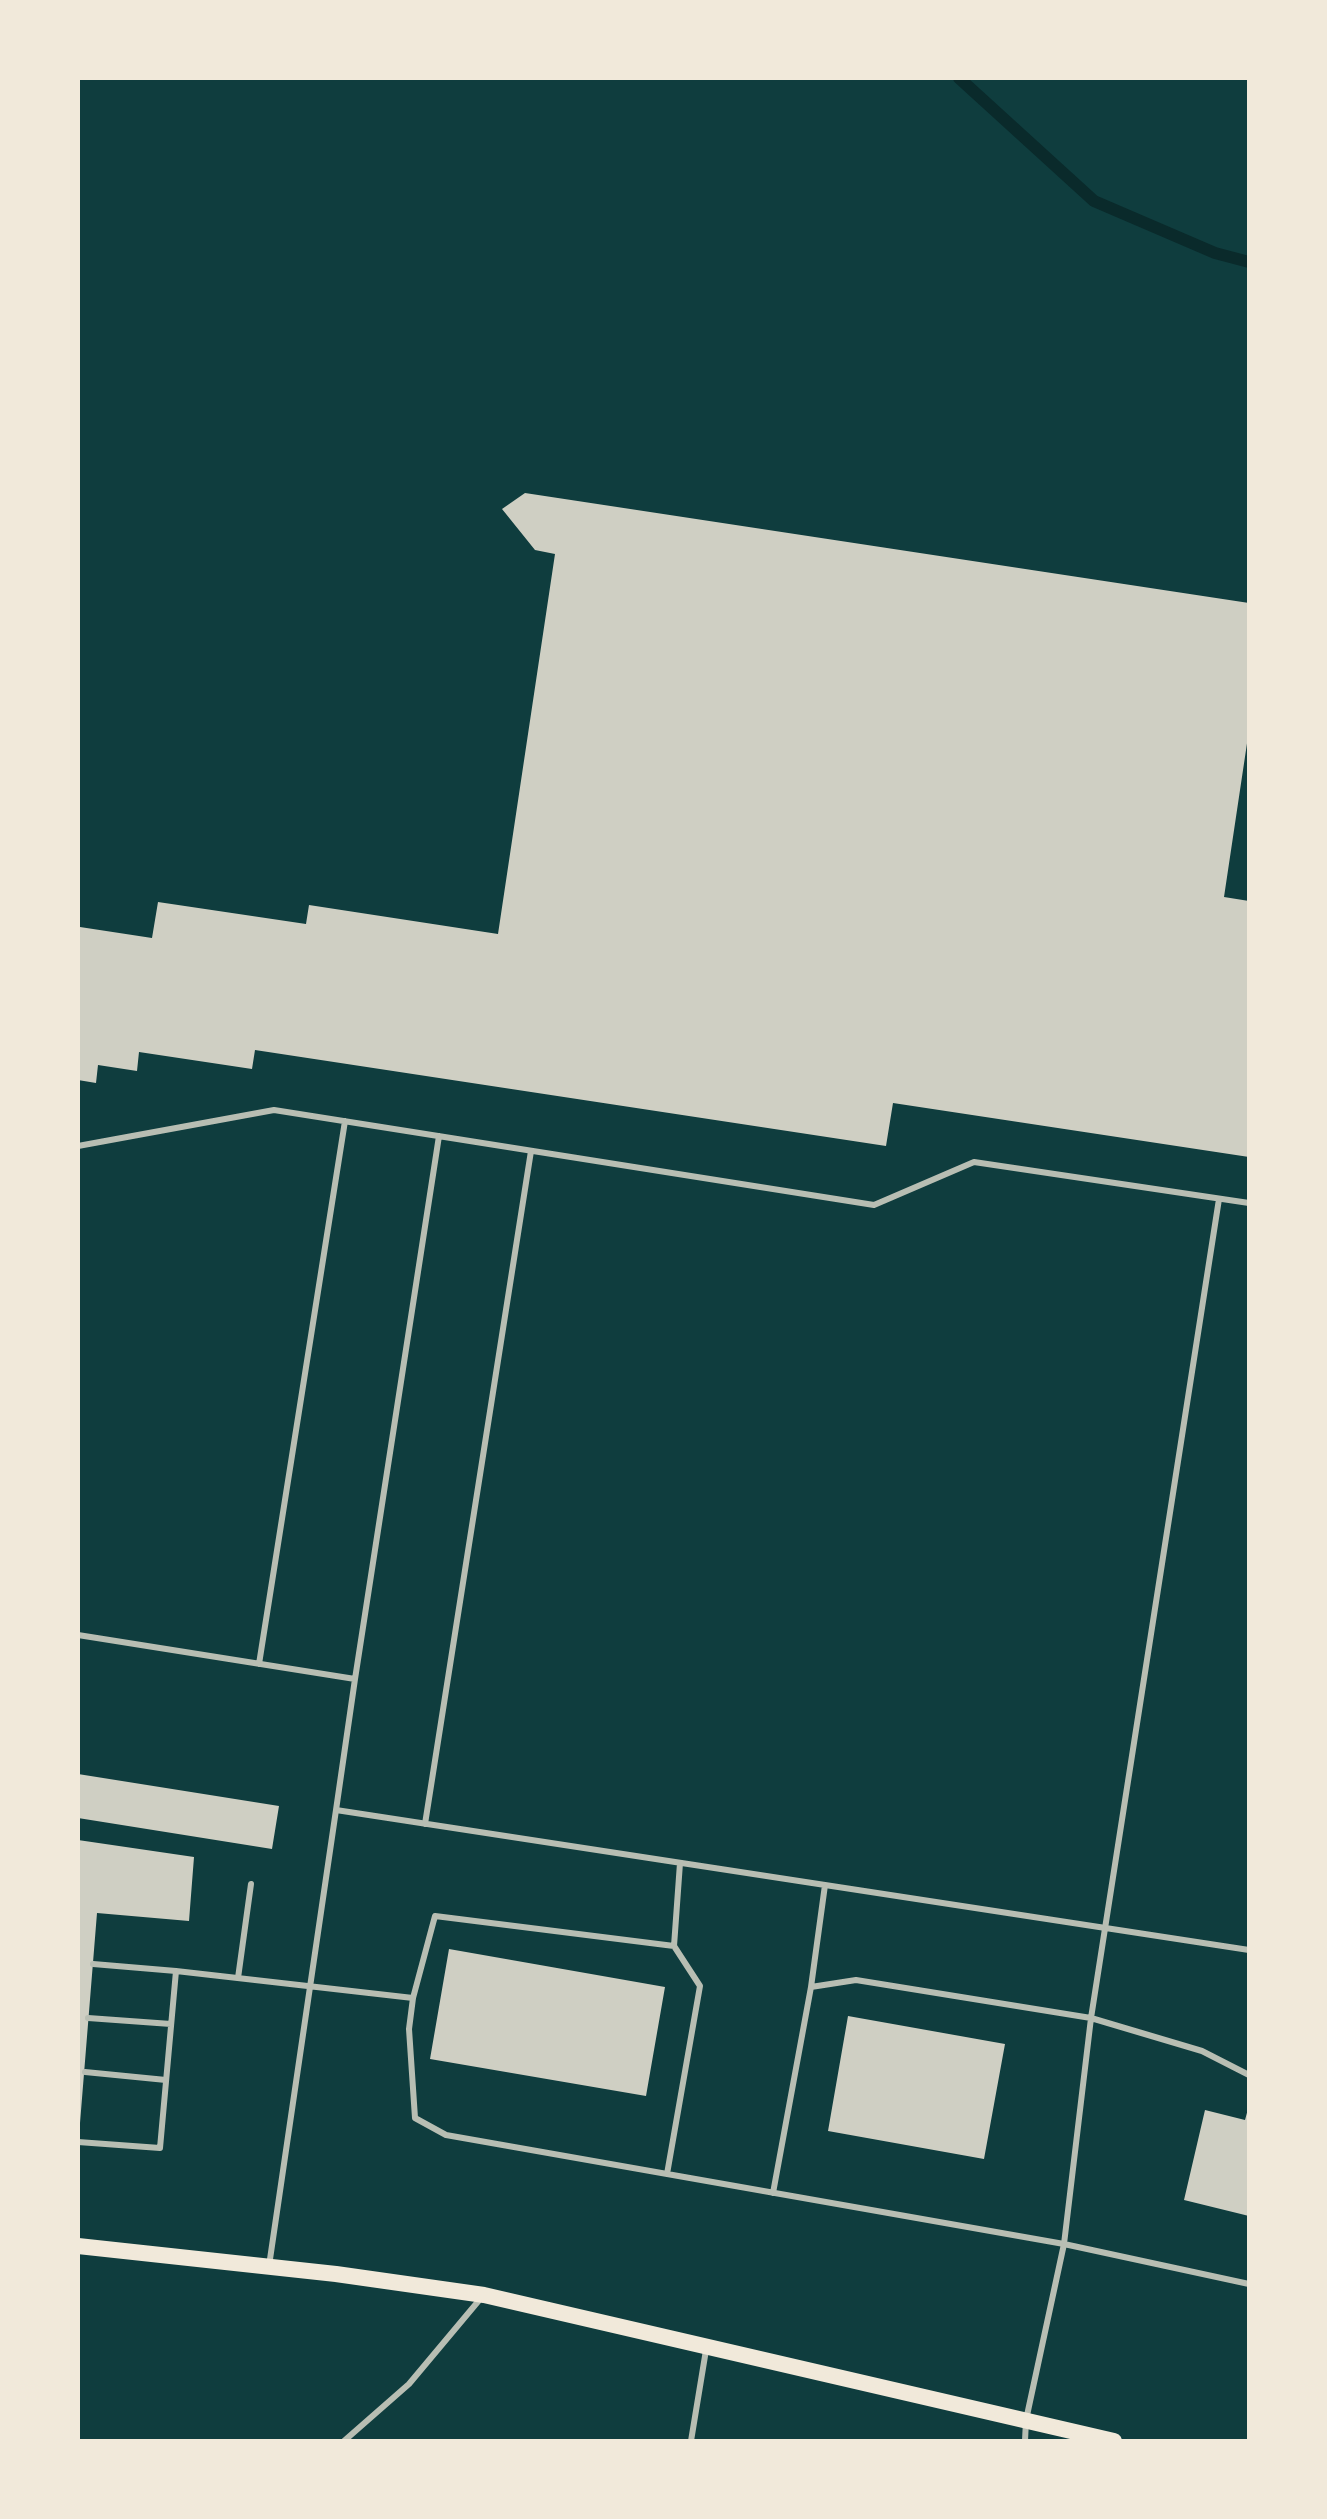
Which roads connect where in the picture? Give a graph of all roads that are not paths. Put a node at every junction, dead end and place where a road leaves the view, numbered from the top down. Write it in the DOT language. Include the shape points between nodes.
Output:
graph roads {
  1 [pos="345,1121"];
  2 [pos="439,1136"];
  3 [pos="78,1146"];
  4 [pos="531,1151"];
  5 [pos="1219,1199"];
  6 [pos="1249,1203"];
  7 [pos="78,1635"];
  8 [pos="259,1664"];
  9 [pos="355,1679"];
  10 [pos="336,1810"];
  11 [pos="425,1824"];
  12 [pos="680,1863"];
  13 [pos="251,1884"];
  14 [pos="825,1885"];
  15 [pos="1105,1928"];
  16 [pos="674,1946"];
  17 [pos="1249,1950"];
  18 [pos="93,1964"];
  19 [pos="176,1971"];
  20 [pos="238,1978"];
  21 [pos="311,1986"];
  22 [pos="811,1987"];
  23 [pos="413,1998"];
  24 [pos="88,2018"];
  25 [pos="1091,2018"];
  26 [pos="171,2024"];
  27 [pos="85,2072"];
  28 [pos="1249,2075"];
  29 [pos="166,2080"];
  30 [pos="78,2142"];
  31 [pos="667,2174"];
  32 [pos="773,2193"];
  33 [pos="1064,2244"];
  34 [pos="78,2246"];
  35 [pos="269,2267"];
  36 [pos="1249,2284"];
  37 [pos="484,2295"];
  38 [pos="706,2346"];
  39 [pos="1026,2420"];
  40 [pos="344,2441"];
  41 [pos="691,2441"];
  42 [pos="1025,2441"];
  43 [pos="1114,2441"];
  1 -- 2 [label="lane"];
  1 -- 3 [label="lane" via="274,1110"];
  1 -- 8 [label="lane"];
  2 -- 4 [label="lane"];
  2 -- 9 [label="lane"];
  4 -- 5 [label="lane" via="874,1205 974,1162"];
  4 -- 11 [label="lane"];
  5 -- 6 [label="lane"];
  5 -- 15 [label="lane"];
  7 -- 8 [label="lane"];
  8 -- 9 [label="lane"];
  9 -- 10 [label="lane"];
  10 -- 11 [label="lane"];
  10 -- 21 [label="lane"];
  11 -- 12 [label="lane"];
  12 -- 14 [label="lane"];
  12 -- 16 [label="lane"];
  13 -- 20 [label="lane"];
  14 -- 15 [label="lane"];
  14 -- 22 [label="lane"];
  15 -- 17 [label="lane"];
  15 -- 25 [label="lane"];
  16 -- 23 [label="lane" via="435,1916"];
  16 -- 31 [label="lane" via="700,1986"];
  18 -- 19 [label="lane"];
  19 -- 20 [label="lane"];
  19 -- 26 [label="lane"];
  20 -- 21 [label="lane"];
  21 -- 23 [label="lane"];
  21 -- 35 [label="lane"];
  22 -- 25 [label="lane" via="856,1980"];
  22 -- 32 [label="lane"];
  23 -- 31 [label="lane" via="409,2029 415,2118 446,2135"];
  24 -- 26 [label="lane"];
  25 -- 28 [label="lane" via="1202,2051"];
  25 -- 33 [label="lane"];
  26 -- 29 [label="lane"];
  27 -- 29 [label="lane"];
  29 -- 30 [label="lane" via="160,2148"];
  31 -- 32 [label="lane"];
  32 -- 33 [label="lane"];
  33 -- 36 [label="lane"];
  33 -- 39 [label="lane"];
  34 -- 35 [label="main road"];
  35 -- 37 [label="main road"];
  37 -- 38 [label="main road"];
  37 -- 40 [label="lane" via="409,2384"];
  38 -- 39 [label="main road"];
  38 -- 41 [label="lane"];
  39 -- 42 [label="lane"];
  39 -- 43 [label="main road"];
}
